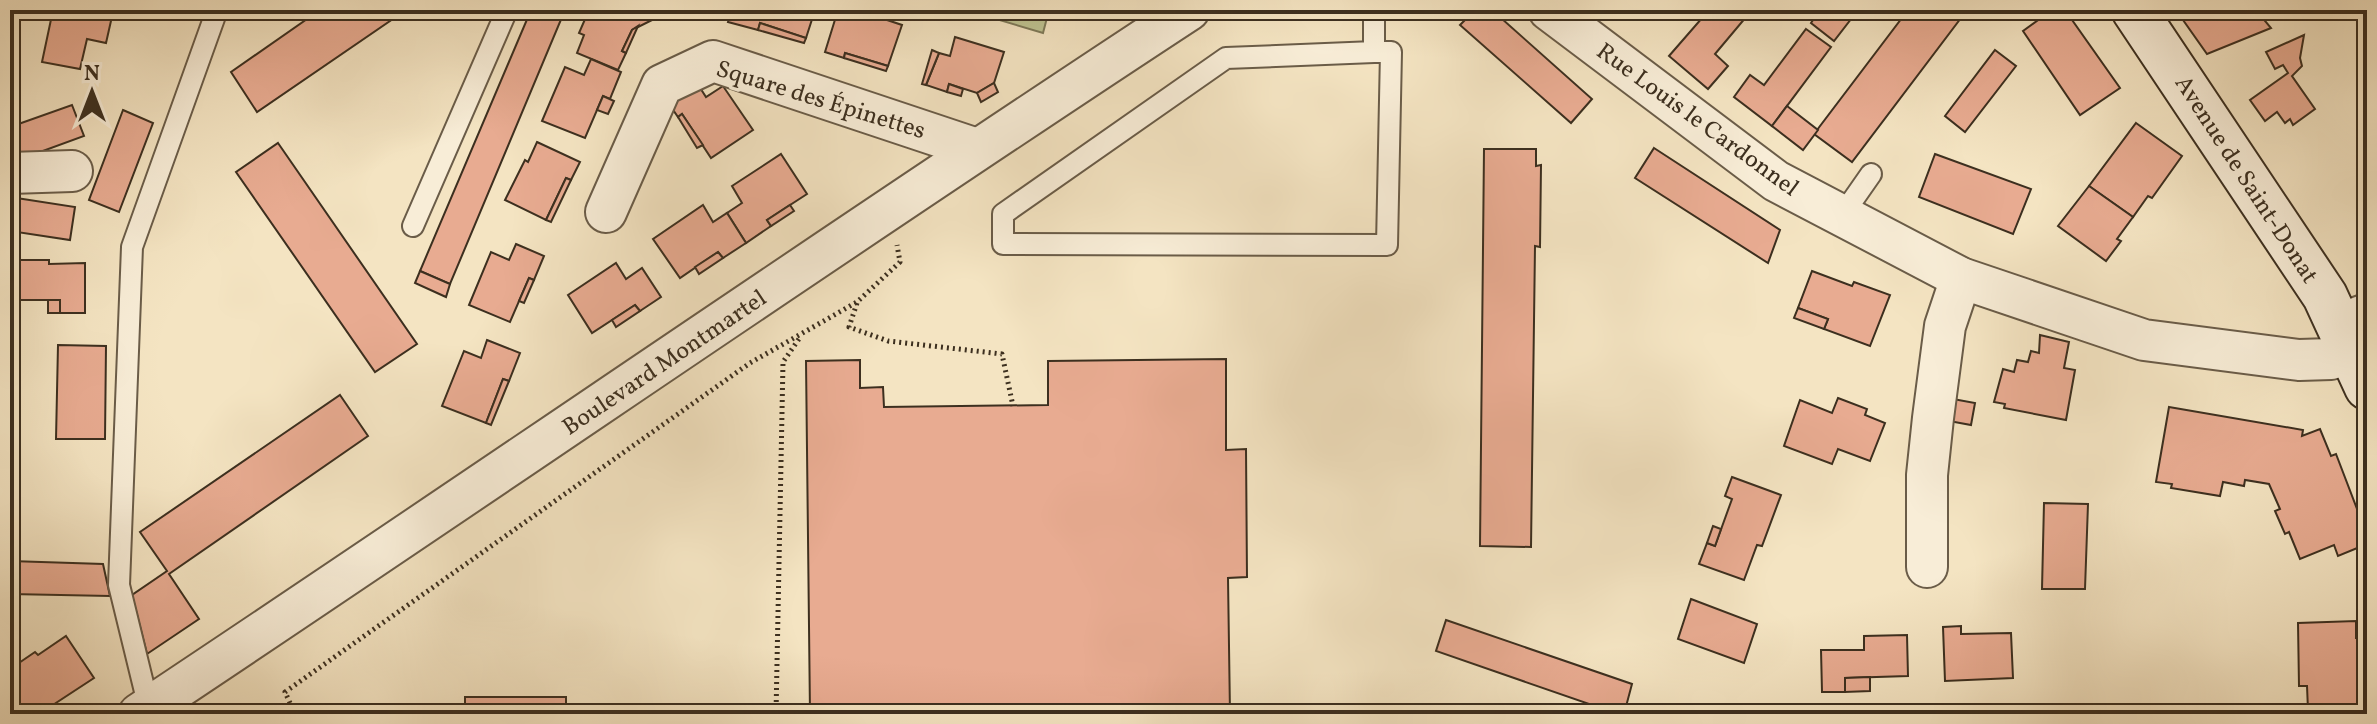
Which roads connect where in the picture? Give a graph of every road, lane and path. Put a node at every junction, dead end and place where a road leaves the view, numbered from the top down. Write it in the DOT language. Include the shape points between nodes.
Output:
graph roads {
  1 [pos="217,10"];
  2 [pos="507,10"];
  3 [pos="1189,10"];
  4 [pos="1374,10"];
  5 [pos="1549,10"];
  6 [pos="2134,10"];
  7 [pos="1374,52"];
  8 [pos="977,149"];
  9 [pos="72,171"];
  10 [pos="10,173"];
  11 [pos="1871,174"];
  12 [pos="606,212"];
  13 [pos="1841,217"];
  14 [pos="413,226"];
  15 [pos="894,232"];
  16 [pos="1961,278"];
  17 [pos="857,302"];
  18 [pos="804,332"];
  19 [pos="2357,344"];
  20 [pos="1013,406"];
  21 [pos="1927,567"];
  22 [pos="144,711"];
  23 [pos="295,714"];
  24 [pos="776,714"];
  1 -- 22 [label="lane" via="132,247 119,585"];
  2 -- 14 [label="lane"];
  3 -- 8 [label="street, Boulevard Montmartel"];
  4 -- 7 [label="lane"];
  5 -- 13 [label="street, Rue Louis le Cardonnel" via="1776,181"];
  6 -- 19 [label="main road, Avenue de Saint-Donat"];
  7 -- 7 [label="lane" via="1226,58 1003,214 1003,244 1387,245 1391,52"];
  8 -- 12 [label="street, Square des Épinettes" via="713,61 662,85"];
  8 -- 22 [label="street, Boulevard Montmartel" via="483,497"];
  9 -- 10 [label="street"];
  11 -- 13 [label="lane"];
  13 -- 16 [label="street, Rue Louis le Cardonnel"];
  15 -- 17 [label="path" via="900,262"];
  16 -- 19 [label="street, Rue Louis le Cardonnel" via="2144,340 2299,360 2331,359"];
  16 -- 21 [label="street" via="1945,326 1933,418"];
  17 -- 18 [label="path"];
  17 -- 20 [label="path" via="849,327 888,341 1002,354"];
  18 -- 23 [label="path" via="750,363 285,692"];
  18 -- 24 [label="path" via="783,362"];
}
